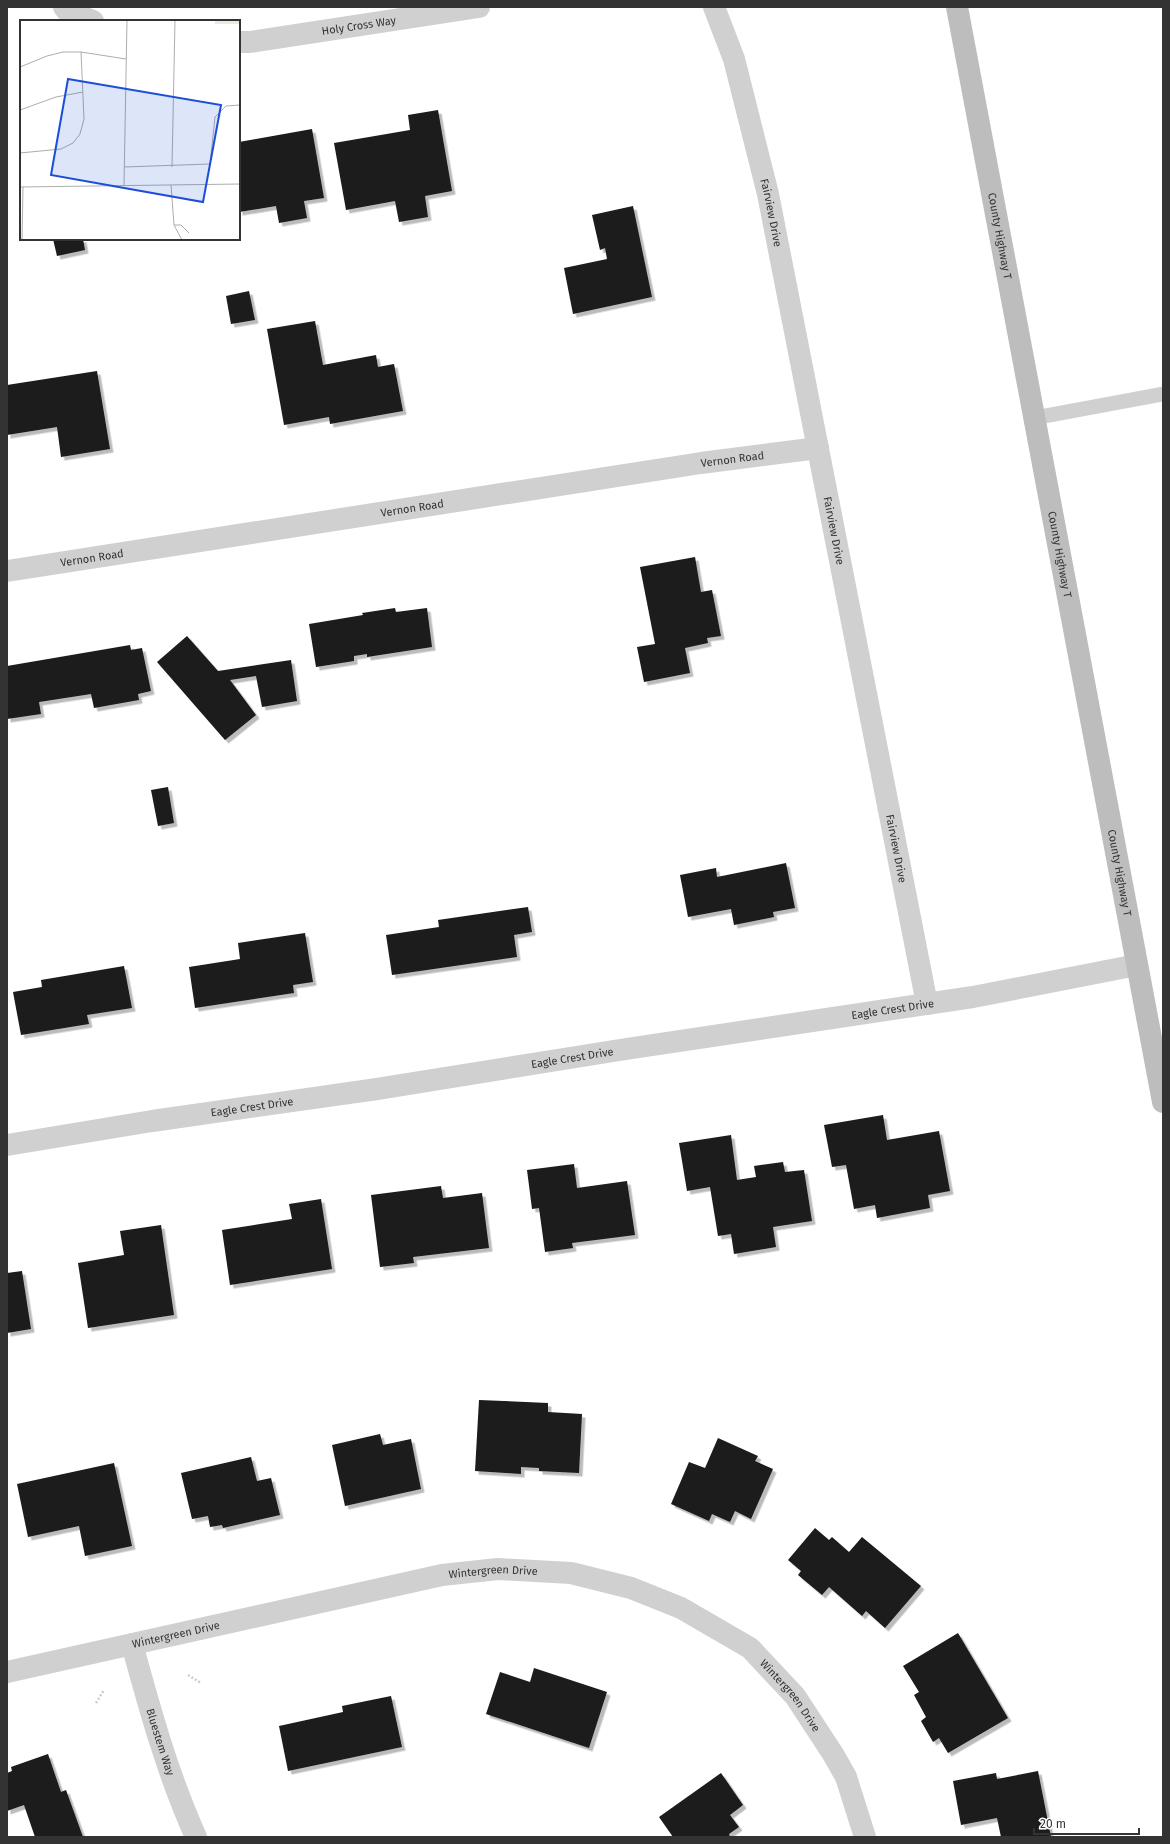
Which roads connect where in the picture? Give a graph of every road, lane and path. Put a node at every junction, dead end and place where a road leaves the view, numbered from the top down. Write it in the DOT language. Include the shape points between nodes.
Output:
graph roads {
  1 [pos="64,7"];
  2 [pos="479,7"];
  3 [pos="714,7"];
  4 [pos="956,7"];
  5 [pos="91,20"];
  6 [pos="240,42"];
  7 [pos="1163,394"];
  8 [pos="1034,418"];
  9 [pos="818,448"];
  10 [pos="7,571"];
  11 [pos="1137,965"];
  12 [pos="927,1004"];
  13 [pos="1163,1102"];
  14 [pos="7,1145"];
  15 [pos="132,1644"];
  16 [pos="7,1672"];
  17 [pos="188,1675"];
  18 [pos="201,1683"];
  19 [pos="104,1690"];
  20 [pos="96,1703"];
  21 [pos="196,1837"];
  22 [pos="865,1837"];
  1 -- 5 [label="street"];
  2 -- 6 [label="street, Holy Cross Way"];
  3 -- 9 [label="street, Fairview Drive" via="734,59 768,194"];
  4 -- 8 [label="main road, County Highway T"];
  7 -- 8 [label="lane"];
  8 -- 11 [label="main road, County Highway T"];
  9 -- 10 [label="street, Vernon Road" via="693,464"];
  9 -- 12 [label="street, Fairview Drive"];
  11 -- 12 [label="street, Eagle Crest Drive"];
  11 -- 13 [label="main road, County Highway T"];
  12 -- 14 [label="street, Eagle Crest Drive" via="626,1048"];
  15 -- 16 [label="street, Wintergreen Drive"];
  15 -- 21 [label="street, Bluestem Way" via="158,1738"];
  15 -- 22 [label="street, Wintergreen Drive" via="442,1575 498,1569 571,1573 631,1588 681,1608 750,1648 794,1696 833,1754 846,1777"];
  17 -- 18 [label="path"];
  19 -- 20 [label="path"];
}
